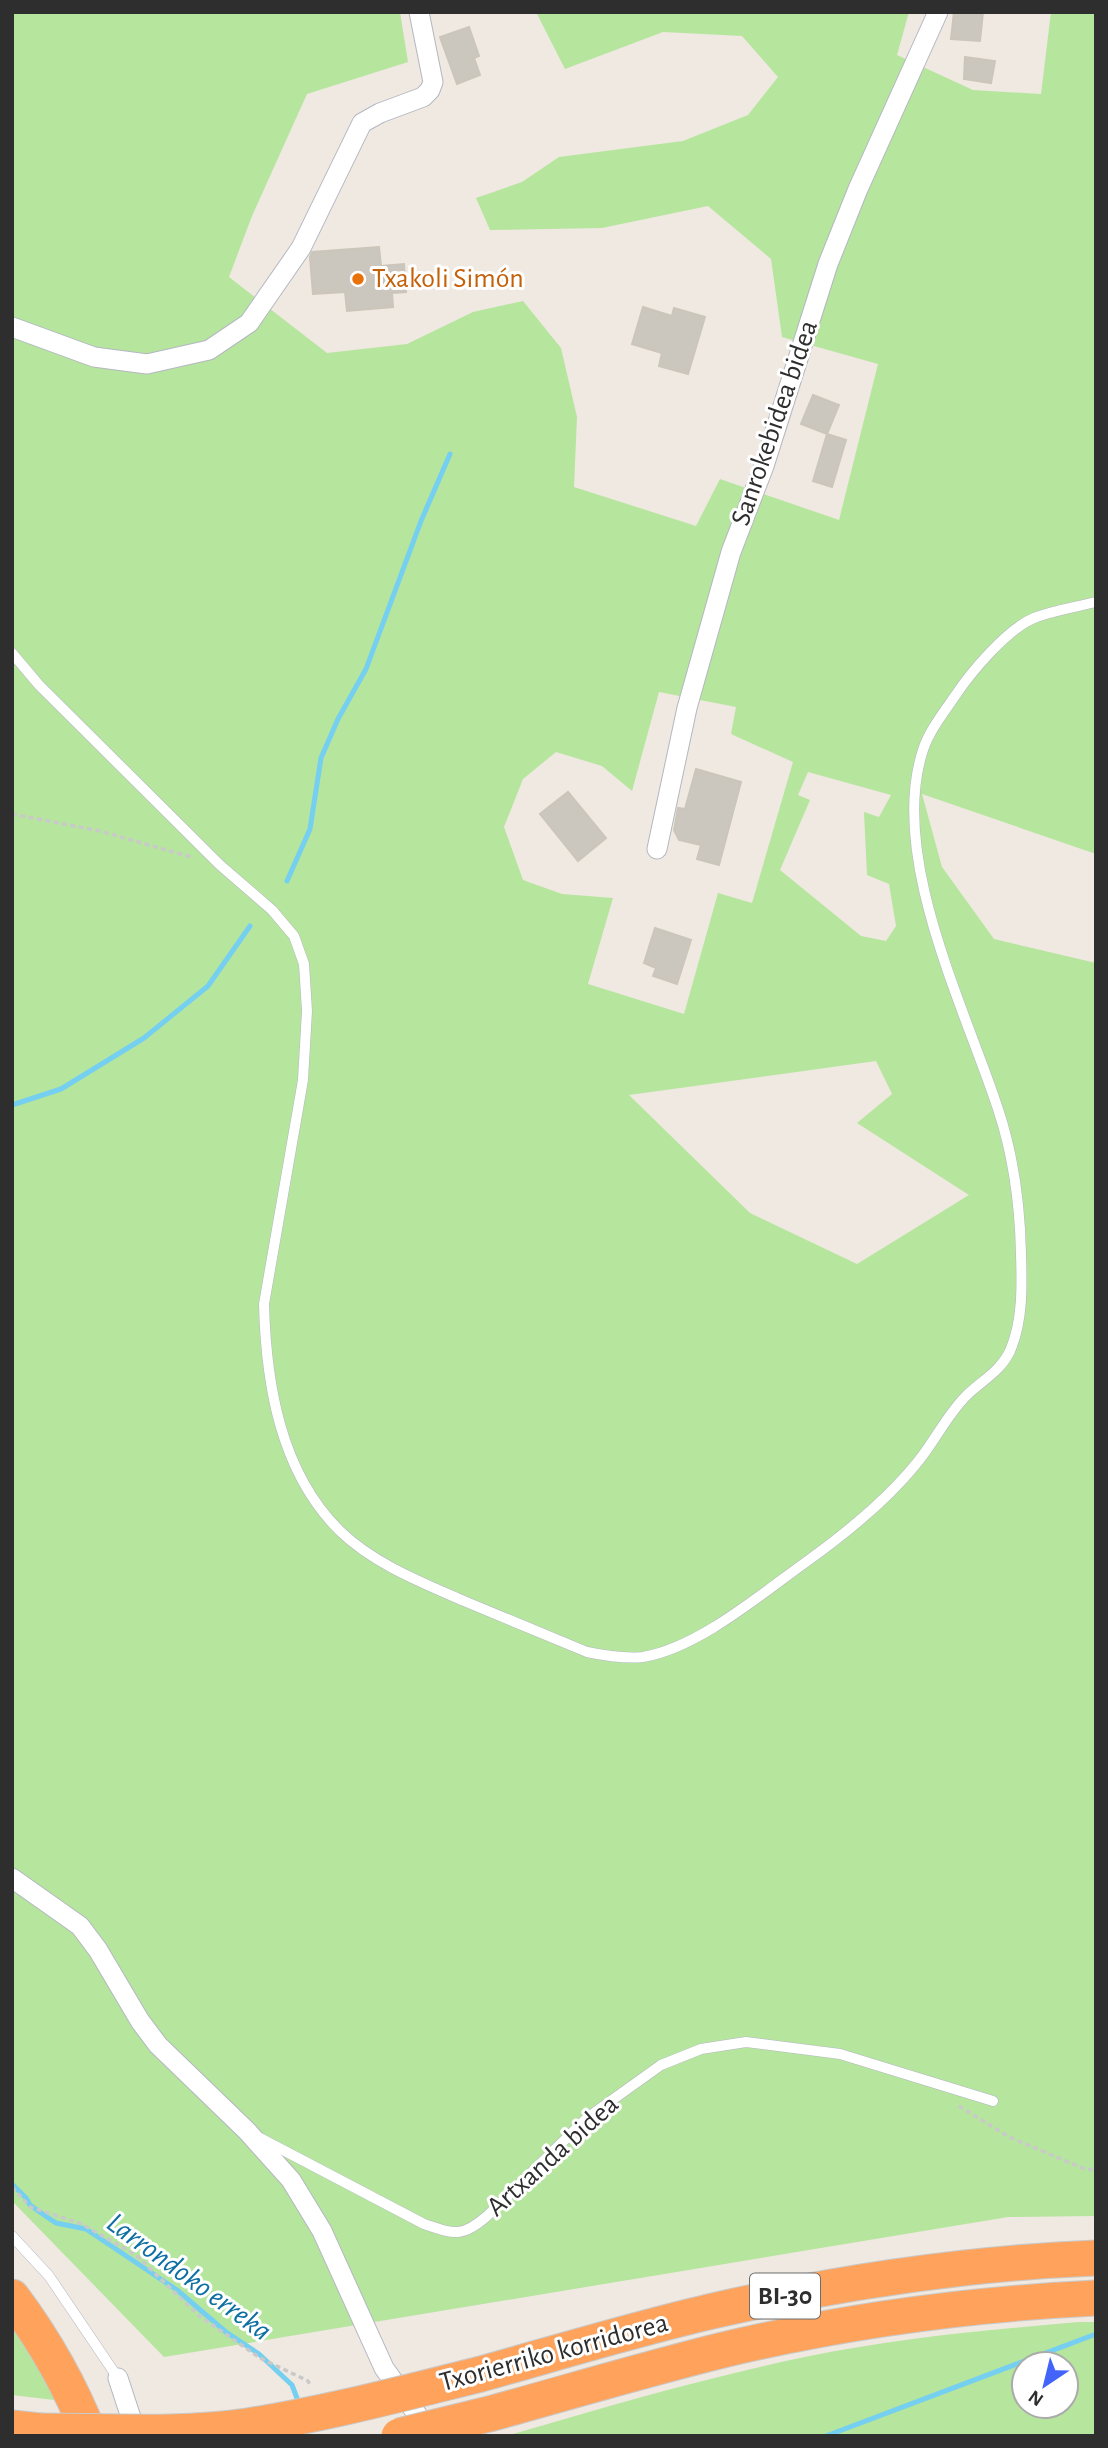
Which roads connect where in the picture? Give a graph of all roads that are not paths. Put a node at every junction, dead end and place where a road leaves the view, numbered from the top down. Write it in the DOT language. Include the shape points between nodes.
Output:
graph roads {
  1 [pos="419,12"];
  2 [pos="938,12"];
  3 [pos="12,327"];
  4 [pos="1096,602"];
  5 [pos="12,653"];
  6 [pos="657,849"];
  7 [pos="12,1878"];
  8 [pos="993,2101"];
  9 [pos="247,2131"];
  10 [pos="12,2236"];
  11 [pos="1096,2258"];
  12 [pos="12,2297"];
  13 [pos="1096,2298"];
  14 [pos="118,2378"];
  15 [pos="26,2429"];
  16 [pos="90,2436"];
  17 [pos="137,2436"];
  18 [pos="399,2436"];
  19 [pos="432,2436"];
  1 -- 3 [label="street" via="433,82 430,90 362,123 302,248 249,323 209,350 147,364 94,357"];
  2 -- 6 [label="street, Sanrokebidea bidea" via="828,264 764,466 731,552 687,708"];
  4 -- 5 [label="lane" via="1032,619 989,653 963,683 923,749 914,795 915,850 939,947 999,1112 1015,1171 1022,1291 1009,1351 996,1371 965,1396 916,1464 857,1521 719,1624 676,1647 644,1657 587,1652 413,1579 372,1556 321,1509 278,1419 268,1370 264,1304 303,1080 307,1012 304,964 294,936"];
  7 -- 9 [label="street, Artxanda bidea" via="80,1926 158,2045"];
  8 -- 9 [label="lane, Artxanda bidea" via="840,2054 746,2042 701,2049 662,2065 587,2118 471,2230 450,2233 424,2224"];
  9 -- 19 [label="street, Artxanda bidea" via="297,2190 322,2231 384,2368"];
  10 -- 14 [label="lane" via="48,2276"];
  11 -- 15 [label="highway, Txorierriko korridorea / BI-30, bridge" via="916,2275 803,2292 354,2406 246,2426 179,2431"];
  12 -- 16 [label="highway" via="55,2359"];
  13 -- 18 [label="highway, Txorierriko korridorea / BI-30, bridge" via="921,2314 799,2334"];
  14 -- 17 [label="street"];
}
